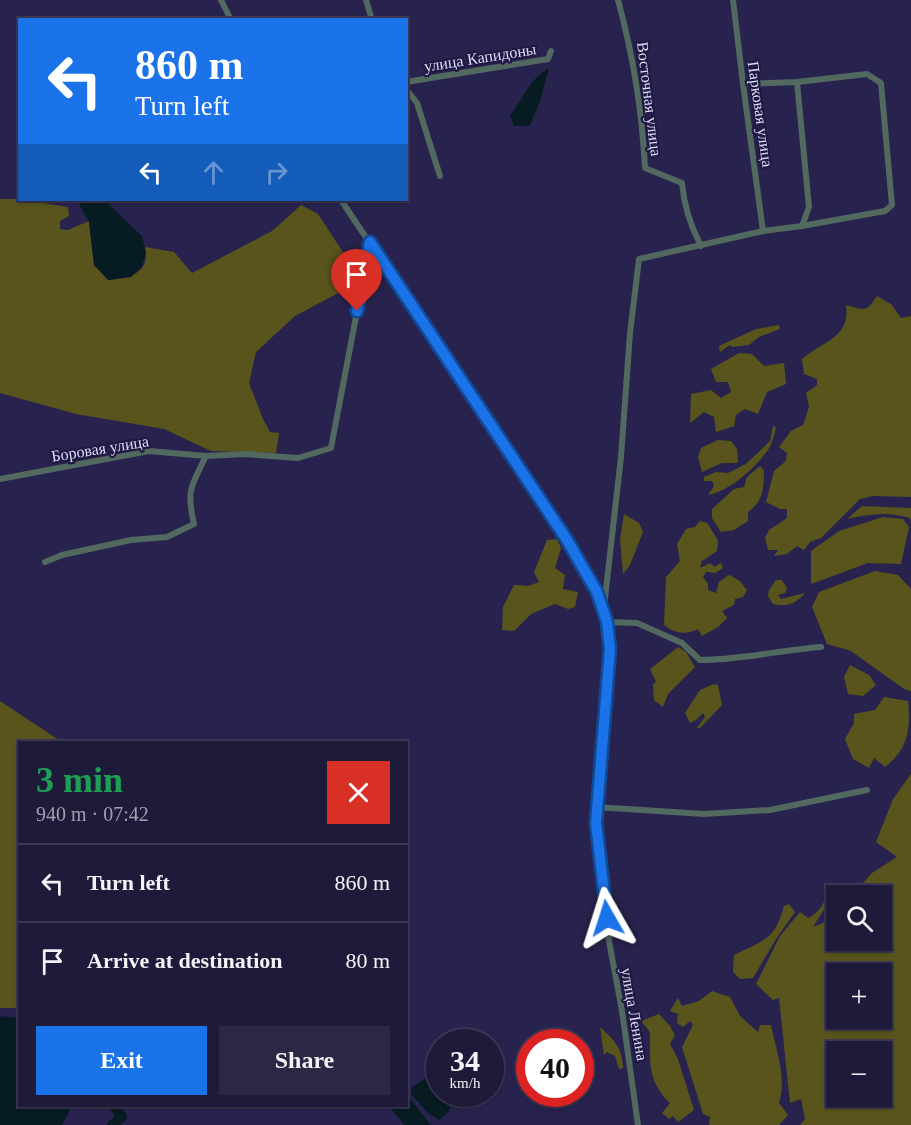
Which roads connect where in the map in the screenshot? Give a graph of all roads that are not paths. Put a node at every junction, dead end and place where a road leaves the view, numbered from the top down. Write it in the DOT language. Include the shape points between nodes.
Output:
graph roads {
  1 [pos="221,0"];
  2 [pos="366,0"];
  3 [pos="618,0"];
  4 [pos="733,0"];
  5 [pos="230,18"];
  6 [pos="371,18"];
  7 [pos="551,51"];
  8 [pos="408,82"];
  9 [pos="797,82"];
  10 [pos="743,84"];
  11 [pos="408,92"];
  12 [pos="440,176"];
  13 [pos="342,201"];
  14 [pos="802,226"];
  15 [pos="764,231"];
  16 [pos="370,242"];
  17 [pos="701,246"];
  18 [pos="206,456"];
  19 [pos="0,479"];
  20 [pos="45,562"];
  21 [pos="603,611"];
  22 [pos="607,622"];
  23 [pos="821,647"];
  24 [pos="867,790"];
  25 [pos="596,807"];
  26 [pos="637,1122"];
  1 -- 5 [label="street"];
  2 -- 6 [label="street"];
  3 -- 17 [label="street, Восточная улица" via="631,48 645,168 682,183 683,203"];
  4 -- 10 [label="street, Парковая улица"];
  7 -- 8 [label="street, улица Капидоны" via="548,59"];
  9 -- 10 [label="street"];
  9 -- 14 [label="street" via="809,207"];
  9 -- 14 [label="street" via="867,74 881,83 892,205 885,211"];
  10 -- 15 [label="street, Парковая улица"];
  11 -- 12 [label="street" via="417,103"];
  13 -- 16 [label="street, улица Ленина"];
  14 -- 15 [label="street"];
  15 -- 17 [label="street"];
  16 -- 18 [label="street, Боровая улица" via="331,448 298,458"];
  16 -- 21 [label="street, улица Ленина" via="556,522 597,592"];
  17 -- 21 [label="street" via="639,259"];
  18 -- 19 [label="street, Боровая улица" via="149,451"];
  18 -- 20 [label="street" via="189,498 194,524 167,537 131,540"];
  21 -- 22 [label="street, улица Ленина"];
  22 -- 23 [label="street" via="637,623 682,643 700,660 731,660"];
  22 -- 25 [label="street, улица Ленина" via="610,649"];
  24 -- 25 [label="street" via="771,810 704,814"];
  25 -- 26 [label="street, улица Ленина" via="609,941"];
}
